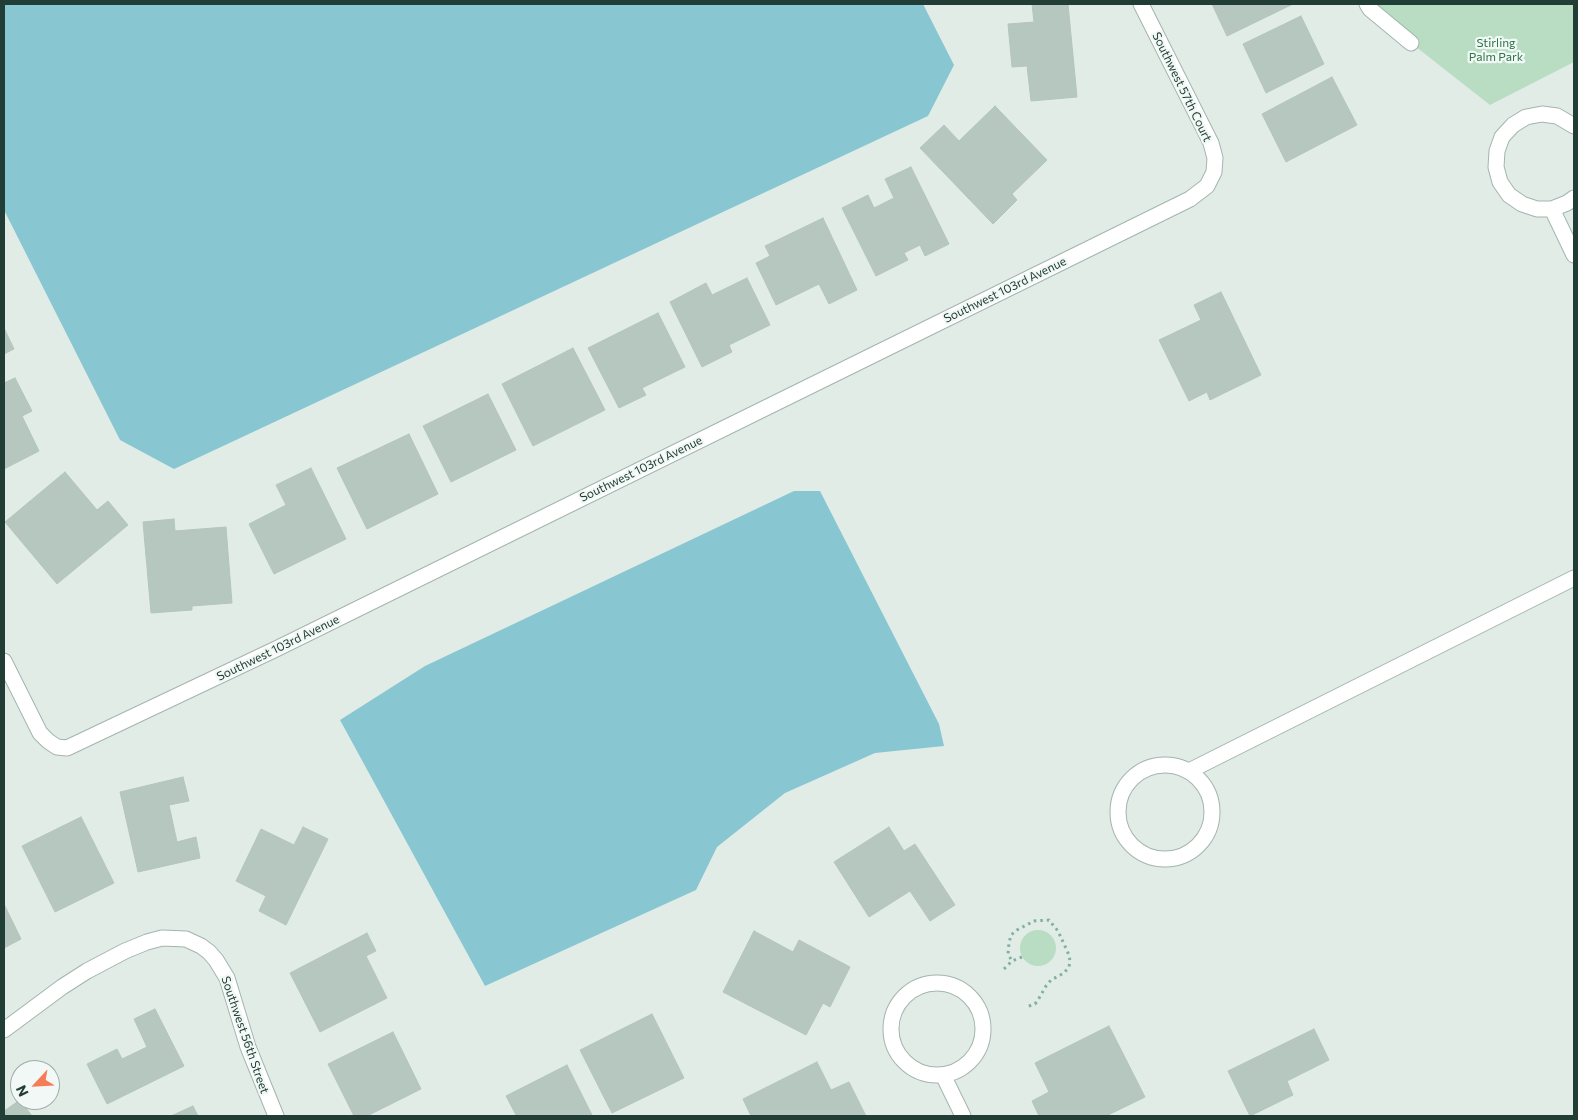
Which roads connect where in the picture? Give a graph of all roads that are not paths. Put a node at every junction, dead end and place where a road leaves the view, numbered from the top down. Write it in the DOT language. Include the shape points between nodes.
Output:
graph roads {
  1 [pos="1141,4"];
  2 [pos="1367,4"];
  3 [pos="1411,43"];
  4 [pos="1574,126"];
  5 [pos="1214,172"];
  6 [pos="1574,198"];
  7 [pos="1552,208"];
  8 [pos="1574,255"];
  9 [pos="1574,578"];
  10 [pos="4,661"];
  11 [pos="1189,771"];
  12 [pos="4,1030"];
  13 [pos="943,1076"];
  14 [pos="276,1116"];
  15 [pos="963,1116"];
  1 -- 5 [label="street, Southwest 57th Court" via="1211,143"];
  2 -- 3 [label="street"];
  4 -- 7 [label="street" via="1557,116 1526,117 1513,124 1502,137 1497,151 1496,167 1500,182 1509,195 1529,207"];
  5 -- 10 [label="street, Southwest 103rd Avenue" via="1207,186 1181,203 276,650 75,745 57,747 40,733"];
  6 -- 7 [label="street" via="1567,204"];
  7 -- 8 [label="street"];
  9 -- 11 [label="street"];
  11 -- 11 [label="street" via="1202,781 1213,810 1203,840 1192,851 1177,858 1146,855 1123,834 1118,820 1118,804 1123,789 1145,768 1175,765"];
  12 -- 14 [label="street, Southwest 56th Street" via="62,987 125,951 162,938 186,939 209,952 227,978 248,1047"];
  13 -- 13 [label="street" via="957,1072 978,1052 984,1022 979,1008 958,987 928,983 914,988 902,998 890,1028 900,1057 912,1068"];
  13 -- 15 [label="street"];
}
